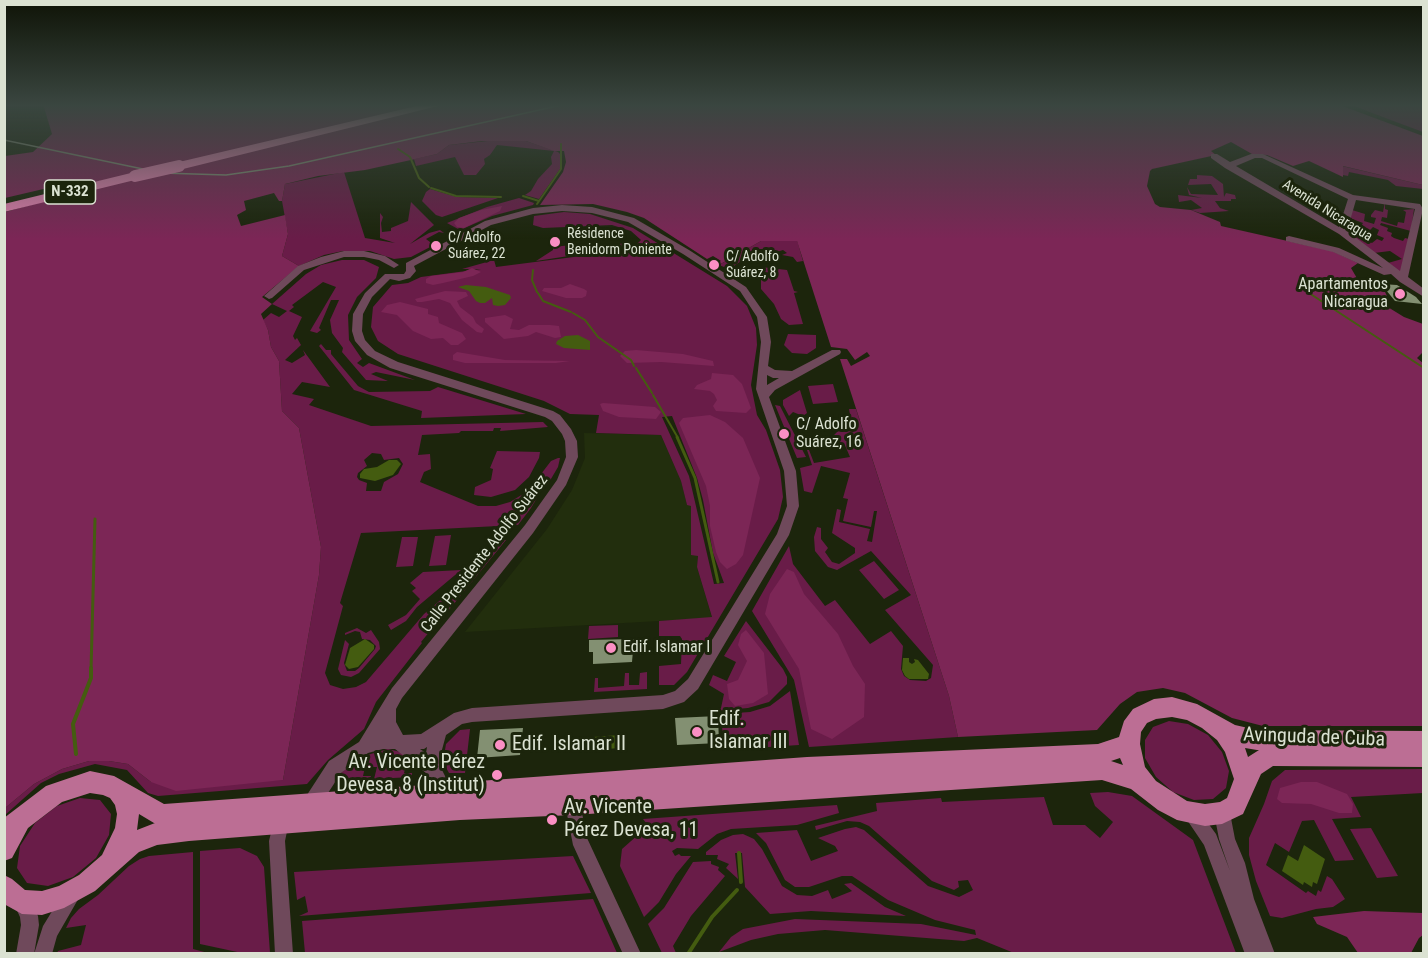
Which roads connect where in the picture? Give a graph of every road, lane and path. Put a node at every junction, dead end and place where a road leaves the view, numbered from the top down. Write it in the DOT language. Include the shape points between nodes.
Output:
graph roads {
  1 [pos="228,149"];
  2 [pos="252,149"];
  3 [pos="1214,156"];
  4 [pos="1228,166"];
  5 [pos="131,175"];
  6 [pos="52,193"];
  7 [pos="1351,196"];
  8 [pos="4,201"];
  9 [pos="4,209"];
  10 [pos="1342,232"];
  11 [pos="1289,239"];
  12 [pos="391,271"];
  13 [pos="1403,280"];
  14 [pos="1424,294"];
  15 [pos="269,296"];
  16 [pos="836,352"];
  17 [pos="762,367"];
  18 [pos="794,374"];
  19 [pos="764,397"];
  20 [pos="389,705"];
  21 [pos="1209,721"];
  22 [pos="439,733"];
  23 [pos="1424,741"];
  24 [pos="399,743"];
  25 [pos="1129,744"];
  26 [pos="364,747"];
  27 [pos="1424,756"];
  28 [pos="432,767"];
  29 [pos="1245,779"];
  30 [pos="1148,788"];
  31 [pos="118,790"];
  32 [pos="447,796"];
  33 [pos="311,804"];
  34 [pos="573,804"];
  35 [pos="1222,813"];
  36 [pos="1191,814"];
  37 [pos="281,822"];
  38 [pos="13,827"];
  39 [pos="4,850"];
  40 [pos="106,865"];
  41 [pos="75,890"];
  42 [pos="13,894"];
  43 [pos="26,954"];
  44 [pos="43,954"];
  45 [pos="284,954"];
  46 [pos="632,954"];
  47 [pos="1254,954"];
  48 [pos="1266,954"];
  1 -- 5 [label="highway, N-332"];
  2 -- 5 [label="highway, N-332, bridge"];
  3 -- 4 [label="street, Avenida Nicaragua"];
  4 -- 7 [label="street" via="1263,156"];
  4 -- 10 [label="street, Avenida Nicaragua"];
  5 -- 6 [label="highway, N-332"];
  6 -- 8 [label="highway"];
  6 -- 9 [label="highway"];
  7 -- 10 [label="street"];
  7 -- 13 [label="street" via="1409,203 1419,209"];
  10 -- 13 [label="street, Avenida Nicaragua"];
  11 -- 13 [label="street" via="1336,250"];
  12 -- 15 [label="street" via="382,258 344,254 301,268"];
  12 -- 17 [label="street" via="399,278 407,276 411,271 409,265 488,223 513,215 562,208 610,213 642,225 743,289 759,309 766,329"];
  12 -- 20 [label="street, Calle Presidente Adolfo Suárez" via="368,294 358,314 360,341 394,365 549,414 567,432 572,454 567,472 549,502"];
  13 -- 14 [label="street, Avenida Nicaragua"];
  16 -- 18 [label="street"];
  17 -- 18 [label="street" via="773,374"];
  17 -- 19 [label="street"];
  18 -- 19 [label="street" via="771,387"];
  19 -- 22 [label="street" via="790,471 793,506 783,535 693,684 679,697 663,702 472,715 449,724"];
  20 -- 24 [label="street" via="388,723"];
  20 -- 26 [label="street, Calle Presidente Adolfo Suárez"];
  21 -- 23 [label="main road, Avinguda de Cuba" via="1231,735 1257,740"];
  21 -- 25 [label="main road" via="1172,707 1154,709 1140,716 1131,728"];
  21 -- 29 [label="main road" via="1234,746"];
  22 -- 24 [label="street" via="424,741"];
  22 -- 28 [label="street"];
  24 -- 26 [label="street" via="383,741"];
  24 -- 28 [label="street"];
  25 -- 30 [label="main road" via="1134,766"];
  25 -- 32 [label="main road" via="1098,755 807,768"];
  26 -- 33 [label="street" via="335,767"];
  27 -- 29 [label="main road, Avinguda de Cuba" via="1271,755 1253,766"];
  28 -- 32 [label="street"];
  29 -- 35 [label="main road" via="1235,806"];
  30 -- 34 [label="main road" via="1137,780 1102,770"];
  30 -- 36 [label="main road"];
  31 -- 33 [label="main road" via="162,815"];
  31 -- 38 [label="main road" via="90,782 73,786 54,794"];
  31 -- 40 [label="main road" via="128,814 126,830"];
  32 -- 33 [label="main road"];
  34 -- 37 [label="main road"];
  34 -- 46 [label="street" via="579,839"];
  35 -- 36 [label="main road"];
  35 -- 48 [label="street" via="1245,899"];
  36 -- 47 [label="street" via="1210,840"];
  37 -- 40 [label="main road" via="157,834 132,843"];
  37 -- 45 [label="street" via="277,841"];
  38 -- 39 [label="main road"];
  40 -- 41 [label="main road"];
  41 -- 42 [label="main road" via="42,903"];
  41 -- 44 [label="street" via="49,933"];
  42 -- 43 [label="street" via="30,925"];
}
